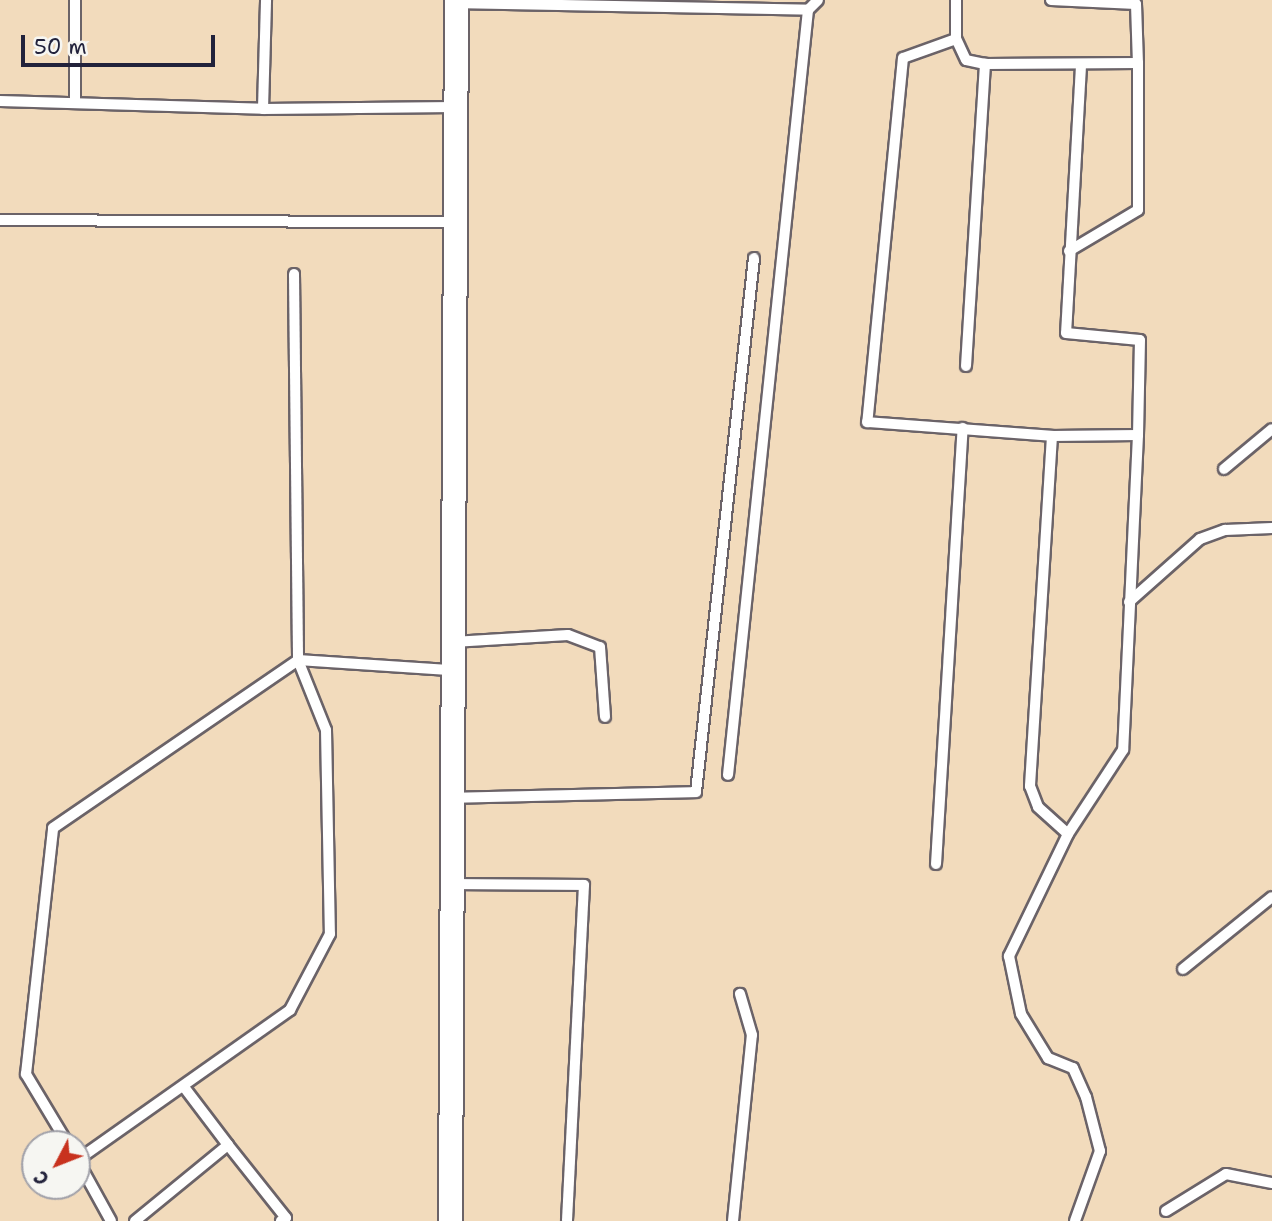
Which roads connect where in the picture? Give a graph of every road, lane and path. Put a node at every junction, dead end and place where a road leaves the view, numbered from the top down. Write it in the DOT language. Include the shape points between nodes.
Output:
graph roads {
  1 [pos="75,0"];
  2 [pos="266,0"];
  3 [pos="818,0"];
  4 [pos="956,0"];
  5 [pos="1051,0"];
  6 [pos="456,2"];
  7 [pos="1136,2"];
  8 [pos="808,10"];
  9 [pos="956,39"];
  10 [pos="1138,63"];
  11 [pos="985,64"];
  12 [pos="1081,66"];
  13 [pos="0,100"];
  14 [pos="75,100"];
  15 [pos="455,107"];
  16 [pos="262,109"];
  17 [pos="0,219"];
  18 [pos="453,222"];
  19 [pos="1069,251"];
  20 [pos="754,258"];
  21 [pos="294,274"];
  22 [pos="965,366"];
  23 [pos="963,428"];
  24 [pos="1272,429"];
  25 [pos="1138,435"];
  26 [pos="1052,436"];
  27 [pos="1224,470"];
  28 [pos="1272,528"];
  29 [pos="1129,602"];
  30 [pos="450,642"];
  31 [pos="298,660"];
  32 [pos="449,670"];
  33 [pos="605,717"];
  34 [pos="727,775"];
  35 [pos="451,797"];
  36 [pos="1068,834"];
  37 [pos="936,864"];
  38 [pos="452,884"];
  39 [pos="1272,897"];
  40 [pos="1183,969"];
  41 [pos="740,994"];
  42 [pos="184,1087"];
  43 [pos="60,1130"];
  44 [pos="228,1145"];
  45 [pos="91,1152"];
  46 [pos="1272,1183"];
  47 [pos="91,1185"];
  48 [pos="1166,1211"];
  49 [pos="111,1221"];
  50 [pos="135,1221"];
  51 [pos="281,1221"];
  52 [pos="450,1221"];
  53 [pos="567,1221"];
  54 [pos="733,1221"];
  55 [pos="1075,1221"];
  1 -- 14 [label="lane"];
  2 -- 16 [label="lane"];
  3 -- 8 [label="lane"];
  4 -- 9 [label="lane"];
  5 -- 7 [label="lane"];
  6 -- 8 [label="lane"];
  6 -- 15 [label="street"];
  7 -- 10 [label="lane"];
  8 -- 34 [label="lane"];
  9 -- 11 [label="lane" via="966,60"];
  9 -- 23 [label="lane" via="903,58 867,422"];
  10 -- 12 [label="lane"];
  10 -- 19 [label="lane" via="1138,210"];
  11 -- 12 [label="lane"];
  11 -- 22 [label="lane"];
  12 -- 19 [label="lane"];
  13 -- 14 [label="lane"];
  14 -- 16 [label="lane"];
  15 -- 16 [label="lane"];
  15 -- 18 [label="street"];
  17 -- 18 [label="lane"];
  18 -- 30 [label="street"];
  19 -- 25 [label="lane" via="1066,333 1140,340"];
  20 -- 35 [label="lane" via="696,792"];
  21 -- 31 [label="lane"];
  23 -- 26 [label="lane"];
  23 -- 37 [label="lane"];
  24 -- 27 [label="lane"];
  25 -- 26 [label="lane"];
  25 -- 29 [label="lane"];
  26 -- 36 [label="lane" via="1030,786 1038,807"];
  28 -- 29 [label="lane" via="1225,530 1200,538"];
  29 -- 36 [label="lane" via="1122,750"];
  30 -- 32 [label="street"];
  30 -- 33 [label="lane" via="568,635 600,647"];
  31 -- 32 [label="lane"];
  31 -- 42 [label="lane" via="326,730 330,934 290,1010"];
  31 -- 43 [label="lane" via="53,828 26,1074"];
  32 -- 35 [label="street"];
  35 -- 38 [label="street"];
  36 -- 55 [label="lane" via="1009,956 1021,1013 1048,1058 1073,1069 1100,1151"];
  38 -- 52 [label="street"];
  38 -- 53 [label="lane" via="584,885"];
  39 -- 40 [label="lane"];
  41 -- 54 [label="lane" via="752,1035"];
  42 -- 44 [label="lane"];
  42 -- 45 [label="lane"];
  44 -- 50 [label="lane"];
  44 -- 51 [label="lane" via="286,1217"];
  46 -- 48 [label="lane" via="1226,1174"];
  47 -- 49 [label="lane"];
}
